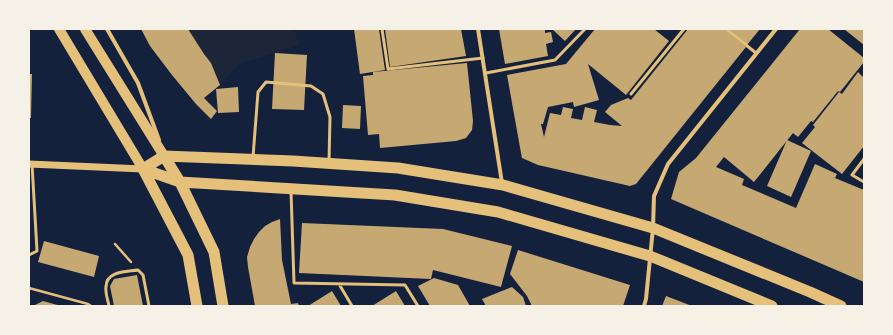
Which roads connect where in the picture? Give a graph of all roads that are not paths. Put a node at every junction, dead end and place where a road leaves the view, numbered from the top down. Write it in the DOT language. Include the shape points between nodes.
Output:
graph roads {
  1 [pos="59,29"];
  2 [pos="85,29"];
  3 [pos="107,29"];
  4 [pos="382,29"];
  5 [pos="478,29"];
  6 [pos="585,29"];
  7 [pos="684,29"];
  8 [pos="726,29"];
  9 [pos="776,29"];
  10 [pos="756,54"];
  11 [pos="483,58"];
  12 [pos="486,73"];
  13 [pos="631,94"];
  14 [pos="164,156"];
  15 [pos="864,159"];
  16 [pos="252,160"];
  17 [pos="30,164"];
  18 [pos="329,164"];
  19 [pos="143,169"];
  20 [pos="180,182"];
  21 [pos="864,182"];
  22 [pos="503,185"];
  23 [pos="291,189"];
  24 [pos="653,228"];
  25 [pos="29,255"];
  26 [pos="650,256"];
  27 [pos="339,284"];
  28 [pos="109,306"];
  29 [pos="149,306"];
  30 [pos="197,306"];
  31 [pos="223,306"];
  32 [pos="352,306"];
  33 [pos="418,306"];
  34 [pos="644,306"];
  35 [pos="772,306"];
  36 [pos="840,306"];
  1 -- 19 [label="main road"];
  2 -- 14 [label="main road"];
  3 -- 14 [label="street" via="138,83"];
  4 -- 11 [label="lane" via="388,69"];
  5 -- 11 [label="street"];
  6 -- 12 [label="lane" via="555,60"];
  7 -- 13 [label="lane"];
  8 -- 10 [label="lane"];
  9 -- 10 [label="street"];
  10 -- 24 [label="street" via="668,164 654,196"];
  11 -- 12 [label="street"];
  12 -- 22 [label="street"];
  14 -- 16 [label="highway"];
  14 -- 19 [label="highway"];
  14 -- 20 [label="highway"];
  15 -- 21 [label="lane" via="852,176"];
  16 -- 18 [label="highway"];
  16 -- 18 [label="lane" via="258,92 266,82 311,86 323,94 330,117"];
  17 -- 19 [label="street"];
  17 -- 25 [label="lane" via="37,251"];
  18 -- 22 [label="highway" via="398,168"];
  19 -- 20 [label="highway"];
  19 -- 30 [label="highway" via="188,255"];
  20 -- 23 [label="highway"];
  20 -- 31 [label="highway" via="214,252"];
  22 -- 24 [label="highway"];
  23 -- 26 [label="highway" via="395,195 498,212"];
  23 -- 27 [label="lane" via="294,284"];
  24 -- 26 [label="street"];
  24 -- 36 [label="highway"];
  26 -- 34 [label="street"];
  26 -- 35 [label="highway"];
  27 -- 32 [label="lane"];
  27 -- 33 [label="lane" via="405,285"];
  28 -- 29 [label="lane" via="106,287 108,278 114,274 138,270 143,275"];
}
